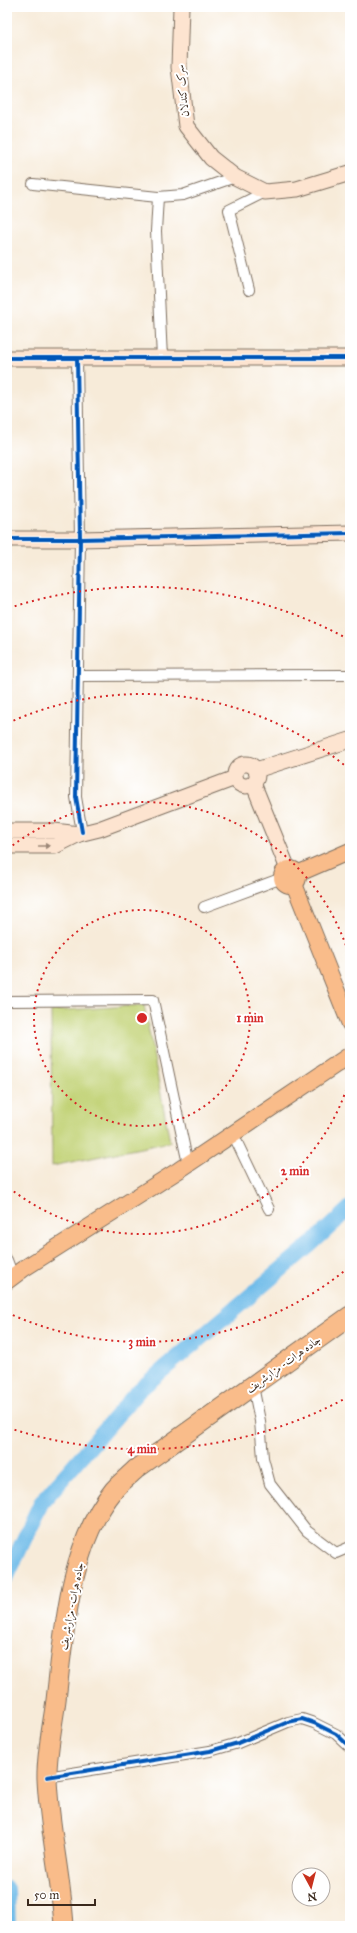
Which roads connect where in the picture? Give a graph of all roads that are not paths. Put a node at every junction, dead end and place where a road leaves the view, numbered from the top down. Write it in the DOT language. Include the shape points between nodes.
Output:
graph roads {
  1 [pos="181,7"];
  2 [pos="350,173"];
  3 [pos="235,177"];
  4 [pos="33,184"];
  5 [pos="265,192"];
  6 [pos="158,196"];
  7 [pos="249,290"];
  8 [pos="7,358"];
  9 [pos="77,358"];
  10 [pos="162,358"];
  11 [pos="350,358"];
  12 [pos="350,533"];
  13 [pos="7,539"];
  14 [pos="80,539"];
  15 [pos="350,675"];
  16 [pos="79,676"];
  17 [pos="350,740"];
  18 [pos="255,777"];
  19 [pos="7,831"];
  20 [pos="80,833"];
  21 [pos="7,846"];
  22 [pos="350,851"];
  23 [pos="290,876"];
  24 [pos="204,907"];
  25 [pos="7,1001"];
  26 [pos="350,1024"];
  27 [pos="350,1055"];
  28 [pos="233,1134"];
  29 [pos="188,1164"];
  30 [pos="268,1209"];
  31 [pos="7,1260"];
  32 [pos="10,1279"];
  33 [pos="350,1316"];
  34 [pos="252,1386"];
  35 [pos="350,1547"];
  36 [pos="350,1747"];
  37 [pos="47,1777"];
  38 [pos="64,1926"];
  1 -- 3 [label="street, سرک کندلان" via="179,67 186,126 211,158"];
  2 -- 5 [label="street" via="297,189"];
  3 -- 5 [label="street, سرک کندلان"];
  3 -- 6 [label="street" via="183,195"];
  4 -- 6 [label="street"];
  5 -- 7 [label="street" via="229,210"];
  6 -- 10 [label="street" via="156,231"];
  8 -- 9 [label="street"];
  9 -- 10 [label="street"];
  9 -- 14 [label="street"];
  10 -- 11 [label="street"];
  12 -- 14 [label="street"];
  13 -- 14 [label="street"];
  14 -- 16 [label="street"];
  15 -- 16 [label="street"];
  16 -- 20 [label="street" via="76,797"];
  17 -- 18 [label="street"];
  18 -- 20 [label="street" via="251,765 244,763 237,767 235,778 99,829"];
  18 -- 23 [label="street"];
  19 -- 20 [label="street"];
  21 -- 20 [label="street, one-way" via="55,846"];
  22 -- 23 [label="main road"];
  23 -- 24 [label="street"];
  23 -- 26 [label="main road"];
  25 -- 29 [label="street" via="153,1000"];
  27 -- 28 [label="main road"];
  28 -- 29 [label="main road"];
  28 -- 30 [label="street"];
  29 -- 32 [label="main road"];
  31 -- 32 [label="street"];
  33 -- 34 [label="highway, جاده هرات- مزارشریف"];
  34 -- 35 [label="street" via="260,1420 263,1458 270,1484 307,1531 336,1553"];
  34 -- 37 [label="highway, جاده هرات- مزارشریف" via="136,1469 114,1490 93,1524 76,1566 65,1629"];
  36 -- 37 [label="street" via="336,1734 314,1722 302,1719 288,1722 238,1743 210,1750"];
  37 -- 38 [label="highway, جاده هرات- مزارشریف" via="51,1832"];
}
